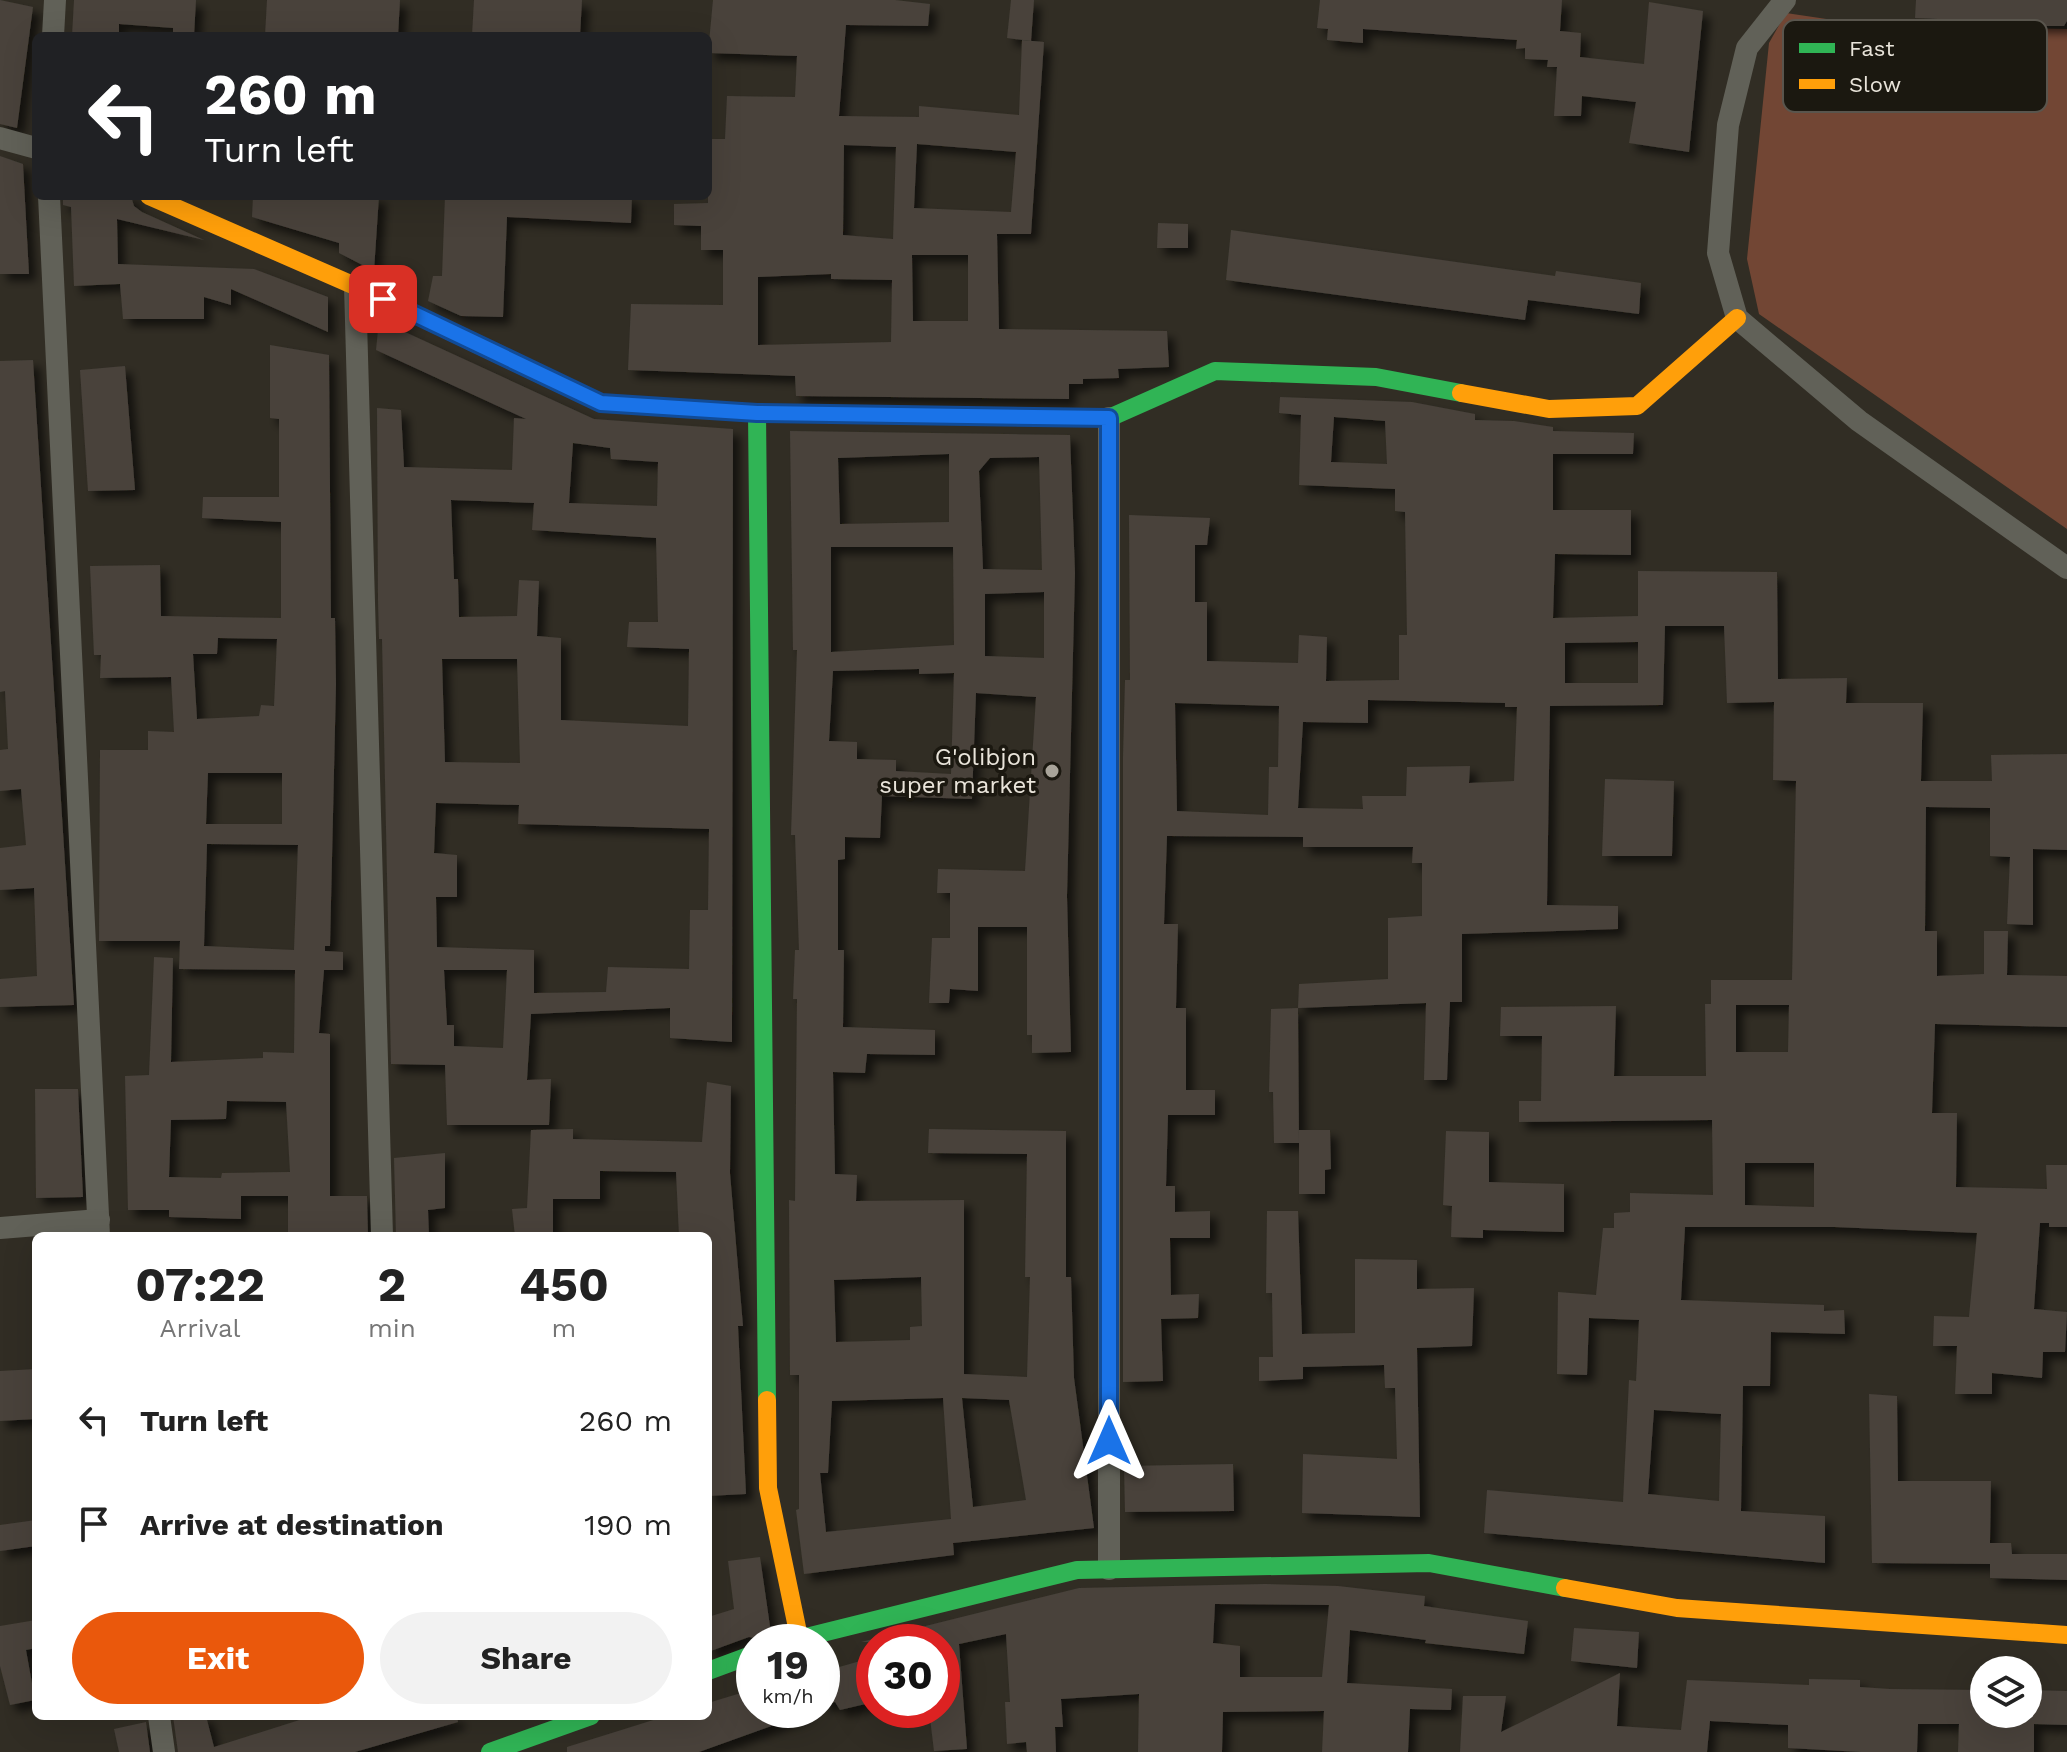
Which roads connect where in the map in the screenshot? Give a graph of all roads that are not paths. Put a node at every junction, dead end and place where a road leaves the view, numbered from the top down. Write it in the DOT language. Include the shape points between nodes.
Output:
graph roads {
  1 [pos="55,0"];
  2 [pos="1785,0"];
  3 [pos="53,32"];
  4 [pos="0,138"];
  5 [pos="32,147"];
  6 [pos="49,200"];
  7 [pos="158,200"];
  8 [pos="355,286"];
  9 [pos="1737,318"];
  10 [pos="757,413"];
  11 [pos="1109,418"];
  12 [pos="2067,568"];
  13 [pos="0,1228"];
  14 [pos="99,1228"];
  15 [pos="382,1232"];
  16 [pos="1109,1569"];
  17 [pos="790,1624"];
  18 [pos="840,1627"];
  19 [pos="2067,1635"];
  20 [pos="736,1661"];
  21 [pos="712,1670"];
  22 [pos="160,1720"];
  23 [pos="580,1720"];
  24 [pos="164,1752"];
  25 [pos="490,1752"];
  1 -- 3 [label="street"];
  2 -- 9 [label="street" via="1747,48 1728,125 1718,253"];
  4 -- 5 [label="street"];
  6 -- 14 [label="street"];
  7 -- 8 [label="street"];
  8 -- 10 [label="street" via="601,403"];
  8 -- 15 [label="street"];
  9 -- 11 [label="street" via="1637,406 1549,409 1376,377 1215,371"];
  9 -- 12 [label="street" via="1859,421"];
  10 -- 11 [label="street"];
  10 -- 17 [label="street" via="768,1488"];
  11 -- 16 [label="street"];
  13 -- 14 [label="street"];
  16 -- 18 [label="street" via="1077,1570"];
  16 -- 19 [label="street" via="1429,1563 1677,1608"];
  20 -- 21 [label="street"];
  22 -- 24 [label="street"];
  23 -- 25 [label="street"];
}
